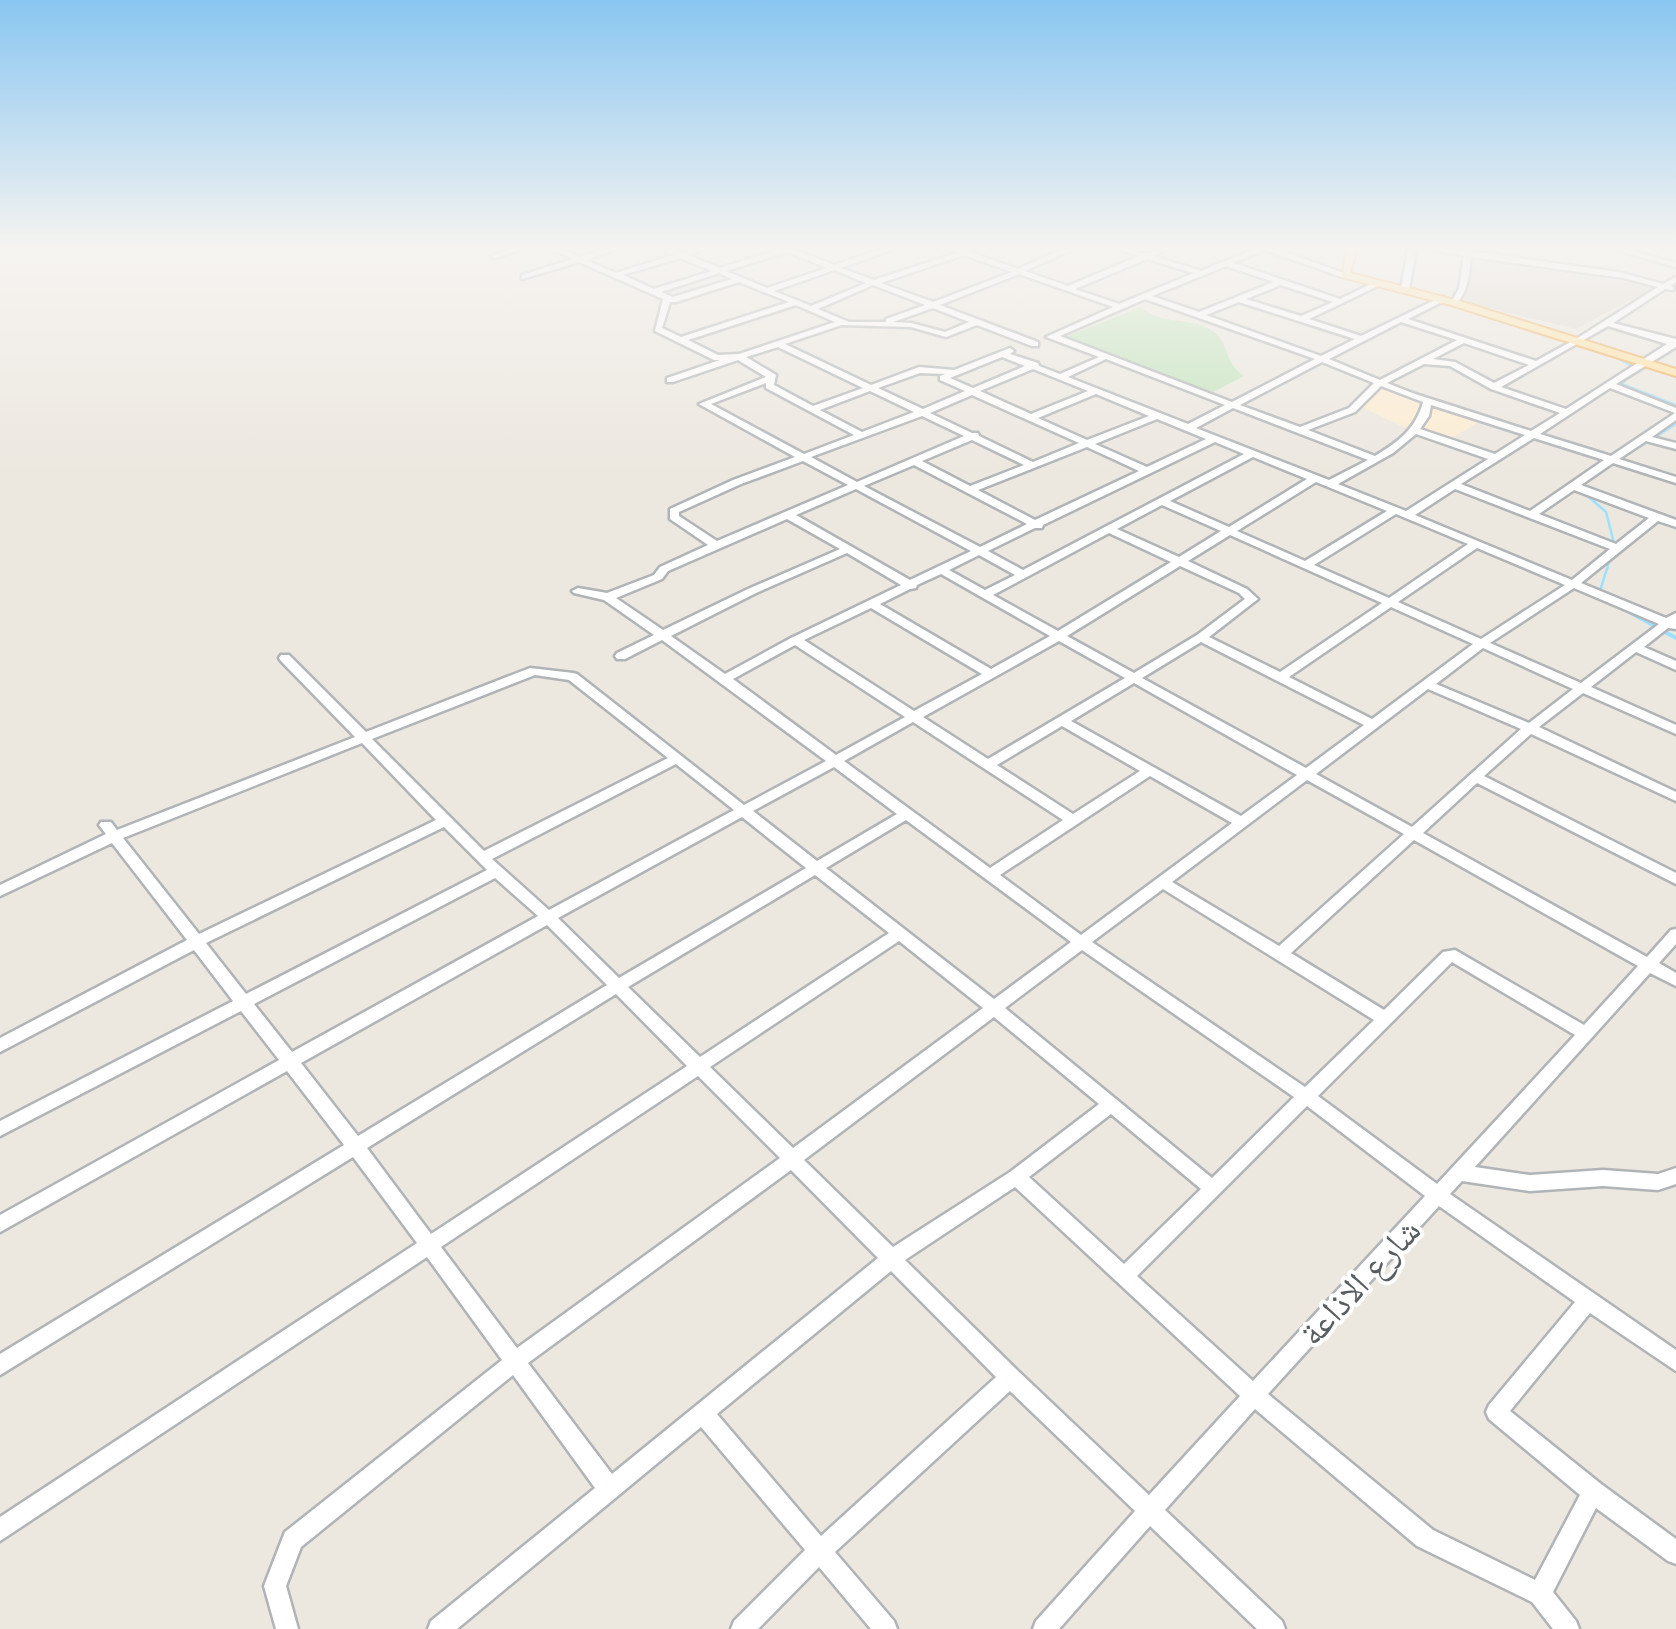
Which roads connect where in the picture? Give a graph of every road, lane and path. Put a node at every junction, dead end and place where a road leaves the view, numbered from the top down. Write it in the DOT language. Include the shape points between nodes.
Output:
graph roads {
  1 [pos="659,325"];
  2 [pos="728,325"];
  3 [pos="833,325"];
  4 [pos="894,325"];
  5 [pos="969,325"];
  6 [pos="984,325"];
  7 [pos="1078,325"];
  8 [pos="1225,325"];
  9 [pos="1320,325"];
  10 [pos="1392,325"];
  11 [pos="1418,325"];
  12 [pos="1527,325"];
  13 [pos="1602,325"];
  14 [pos="1612,325"];
  15 [pos="1053,336"];
  16 [pos="1362,339"];
  17 [pos="682,340"];
  18 [pos="1464,340"];
  19 [pos="1579,341"];
  20 [pos="1675,343"];
  21 [pos="776,344"];
  22 [pos="1035,344"];
  23 [pos="1002,354"];
  24 [pos="738,356"];
  25 [pos="1107,356"];
  26 [pos="1322,359"];
  27 [pos="1424,360"];
  28 [pos="1643,363"];
  29 [pos="1533,364"];
  30 [pos="1035,366"];
  31 [pos="957,372"];
  32 [pos="1676,373"];
  33 [pos="774,377"];
  34 [pos="1061,377"];
  35 [pos="670,380"];
  36 [pos="1378,384"];
  37 [pos="1610,385"];
  38 [pos="873,387"];
  39 [pos="1494,388"];
  40 [pos="975,391"];
  41 [pos="1096,391"];
  42 [pos="1428,400"];
  43 [pos="1235,404"];
  44 [pos="813,409"];
  45 [pos="926,412"];
  46 [pos="1566,412"];
  47 [pos="1676,413"];
  48 [pos="1156,416"];
  49 [pos="1032,418"];
  50 [pos="1188,428"];
  51 [pos="1301,430"];
  52 [pos="1416,431"];
  53 [pos="1532,433"];
  54 [pos="975,435"];
  55 [pos="862,436"];
  56 [pos="1643,437"];
  57 [pos="1215,438"];
  58 [pos="1087,443"];
  59 [pos="1676,446"];
  60 [pos="1253,453"];
  61 [pos="803,458"];
  62 [pos="1496,458"];
  63 [pos="1610,458"];
  64 [pos="1374,459"];
  65 [pos="914,461"];
  66 [pos="1030,464"];
  67 [pos="1148,471"];
  68 [pos="1676,480"];
  69 [pos="1323,481"];
  70 [pos="854,486"];
  71 [pos="1454,486"];
  72 [pos="1573,486"];
  73 [pos="970,490"];
  74 [pos="1164,502"];
  75 [pos="1395,510"];
  76 [pos="1407,515"];
  77 [pos="1531,515"];
  78 [pos="790,516"];
  79 [pos="1656,517"];
  80 [pos="1676,524"];
  81 [pos="1038,526"];
  82 [pos="1113,531"];
  83 [pos="1230,532"];
  84 [pos="1477,543"];
  85 [pos="716,545"];
  86 [pos="1615,548"];
  87 [pos="846,550"];
  88 [pos="982,554"];
  89 [pos="1179,563"];
  90 [pos="1306,566"];
  91 [pos="944,572"];
  92 [pos="1024,574"];
  93 [pos="1575,584"];
  94 [pos="912,586"];
  95 [pos="578,592"];
  96 [pos="985,596"];
  97 [pos="608,597"];
  98 [pos="1390,602"];
  99 [pos="874,605"];
  100 [pos="1673,622"];
  101 [pos="664,635"];
  102 [pos="1202,637"];
  103 [pos="1056,638"];
  104 [pos="794,640"];
  105 [pos="1482,642"];
  106 [pos="1636,648"];
  107 [pos="622,656"];
  108 [pos="285,658"];
  109 [pos="1676,666"];
  110 [pos="991,674"];
  111 [pos="1130,677"];
  112 [pos="726,678"];
  113 [pos="1280,678"];
  114 [pos="1428,685"];
  115 [pos="1581,686"];
  116 [pos="912,717"];
  117 [pos="1062,722"];
  118 [pos="1374,725"];
  119 [pos="1530,728"];
  120 [pos="1676,730"];
  121 [pos="366,739"];
  122 [pos="676,759"];
  123 [pos="835,761"];
  124 [pos="986,765"];
  125 [pos="1150,770"];
  126 [pos="1309,776"];
  127 [pos="1477,778"];
  128 [pos="1676,797"];
  129 [pos="744,811"];
  130 [pos="906,814"];
  131 [pos="1073,820"];
  132 [pos="446,821"];
  133 [pos="1243,823"];
  134 [pos="110,830"];
  135 [pos="1416,833"];
  136 [pos="482,858"];
  137 [pos="816,868"];
  138 [pos="497,871"];
  139 [pos="989,875"];
  140 [pos="1676,880"];
  141 [pos="1164,883"];
  142 [pos="0,891"];
  143 [pos="548,917"];
  144 [pos="900,933"];
  145 [pos="1676,934"];
  146 [pos="196,942"];
  147 [pos="1082,944"];
  148 [pos="1280,954"];
  149 [pos="1649,964"];
  150 [pos="1676,980"];
  151 [pos="616,986"];
  152 [pos="242,1001"];
  153 [pos="994,1008"];
  154 [pos="1384,1018"];
  155 [pos="1585,1033"];
  156 [pos="0,1046"];
  157 [pos="290,1062"];
  158 [pos="699,1066"];
  159 [pos="1307,1097"];
  160 [pos="1109,1106"];
  161 [pos="0,1129"];
  162 [pos="356,1146"];
  163 [pos="792,1159"];
  164 [pos="1462,1173"];
  165 [pos="1676,1176"];
  166 [pos="1016,1177"];
  167 [pos="1213,1188"];
  168 [pos="1439,1196"];
  169 [pos="0,1224"];
  170 [pos="428,1246"];
  171 [pos="891,1259"];
  172 [pos="1124,1276"];
  173 [pos="1588,1301"];
  174 [pos="514,1362"];
  175 [pos="1676,1362"];
  176 [pos="0,1365"];
  177 [pos="1010,1377"];
  178 [pos="1253,1394"];
  179 [pos="702,1414"];
  180 [pos="610,1490"];
  181 [pos="1593,1492"];
  182 [pos="1149,1509"];
  183 [pos="0,1530"];
  184 [pos="819,1552"];
  185 [pos="1676,1553"];
  186 [pos="1540,1594"];
  187 [pos="287,1629"];
  188 [pos="439,1629"];
  189 [pos="742,1629"];
  190 [pos="886,1629"];
  191 [pos="1044,1629"];
  192 [pos="1274,1629"];
  193 [pos="1568,1629"];
  1 -- 17 [label="street"];
  2 -- 17 [label="street"];
  3 -- 21 [label="street"];
  4 -- 5 [label="street" via="946,335"];
  6 -- 22 [label="street"];
  7 -- 15 [label="street"];
  8 -- 26 [label="street"];
  9 -- 16 [label="street"];
  10 -- 16 [label="street"];
  11 -- 18 [label="street"];
  12 -- 19 [label="main road"];
  13 -- 19 [label="street"];
  14 -- 20 [label="street"];
  15 -- 22 [label="street"];
  15 -- 25 [label="street"];
  16 -- 26 [label="street"];
  17 -- 24 [label="street" via="717,358"];
  18 -- 27 [label="street"];
  18 -- 29 [label="street"];
  19 -- 28 [label="main road"];
  19 -- 29 [label="street"];
  20 -- 28 [label="street"];
  21 -- 24 [label="street"];
  21 -- 38 [label="street"];
  22 -- 23 [label="street"];
  23 -- 30 [label="street"];
  23 -- 31 [label="street"];
  24 -- 33 [label="street"];
  24 -- 35 [label="street"];
  25 -- 34 [label="street"];
  25 -- 43 [label="street"];
  26 -- 36 [label="street"];
  26 -- 43 [label="street"];
  27 -- 36 [label="street"];
  27 -- 39 [label="street" via="1464,369"];
  28 -- 32 [label="main road"];
  28 -- 37 [label="street"];
  29 -- 39 [label="street"];
  30 -- 34 [label="street"];
  30 -- 40 [label="street"];
  31 -- 38 [label="street" via="919,370"];
  31 -- 40 [label="street" via="942,378"];
  33 -- 44 [label="street" via="769,386"];
  33 -- 61 [label="street" via="704,404"];
  34 -- 41 [label="street"];
  36 -- 42 [label="street"];
  36 -- 51 [label="street" via="1352,410"];
  37 -- 46 [label="street"];
  37 -- 47 [label="street"];
  38 -- 44 [label="street"];
  38 -- 45 [label="street"];
  39 -- 46 [label="street"];
  40 -- 45 [label="street"];
  40 -- 49 [label="street"];
  41 -- 48 [label="street"];
  41 -- 49 [label="street"];
  42 -- 52 [label="street"];
  42 -- 53 [label="street"];
  43 -- 50 [label="street"];
  43 -- 51 [label="street"];
  44 -- 55 [label="street"];
  45 -- 54 [label="street"];
  45 -- 55 [label="street"];
  46 -- 53 [label="street"];
  47 -- 56 [label="street"];
  48 -- 50 [label="street"];
  48 -- 58 [label="street"];
  49 -- 58 [label="street"];
  50 -- 57 [label="street"];
  51 -- 64 [label="street"];
  52 -- 62 [label="street"];
  52 -- 64 [label="street"];
  53 -- 62 [label="street"];
  53 -- 63 [label="street"];
  54 -- 65 [label="street"];
  54 -- 66 [label="street"];
  55 -- 61 [label="street"];
  56 -- 59 [label="street"];
  56 -- 63 [label="street"];
  57 -- 60 [label="street"];
  57 -- 67 [label="street"];
  58 -- 66 [label="street"];
  58 -- 67 [label="street"];
  60 -- 69 [label="street"];
  60 -- 74 [label="street"];
  61 -- 70 [label="street"];
  61 -- 85 [label="street" via="674,511 674,518"];
  62 -- 71 [label="street"];
  63 -- 68 [label="street"];
  63 -- 72 [label="street"];
  64 -- 69 [label="street"];
  65 -- 70 [label="street"];
  65 -- 73 [label="street"];
  66 -- 73 [label="street"];
  67 -- 81 [label="street"];
  69 -- 75 [label="street"];
  69 -- 83 [label="street"];
  70 -- 78 [label="street"];
  70 -- 88 [label="street"];
  71 -- 76 [label="street"];
  71 -- 77 [label="street"];
  72 -- 77 [label="street"];
  72 -- 79 [label="street"];
  73 -- 81 [label="street"];
  74 -- 82 [label="street"];
  74 -- 83 [label="street"];
  75 -- 76 [label="street"];
  75 -- 90 [label="street"];
  76 -- 84 [label="street"];
  77 -- 86 [label="street"];
  78 -- 85 [label="street"];
  78 -- 87 [label="street"];
  79 -- 80 [label="street"];
  79 -- 86 [label="street"];
  81 -- 88 [label="street"];
  82 -- 89 [label="street"];
  82 -- 92 [label="street"];
  83 -- 89 [label="street"];
  83 -- 90 [label="street"];
  84 -- 93 [label="street"];
  84 -- 98 [label="street"];
  85 -- 97 [label="street"];
  86 -- 93 [label="street"];
  87 -- 94 [label="street"];
  87 -- 101 [label="street"];
  88 -- 91 [label="street"];
  88 -- 92 [label="street"];
  89 -- 102 [label="street" via="1251,597"];
  89 -- 103 [label="street"];
  90 -- 98 [label="street"];
  91 -- 94 [label="street"];
  91 -- 96 [label="street"];
  92 -- 96 [label="street"];
  93 -- 100 [label="street"];
  93 -- 105 [label="street"];
  94 -- 99 [label="street"];
  95 -- 97 [label="street"];
  96 -- 103 [label="street"];
  97 -- 101 [label="street"];
  98 -- 105 [label="street"];
  98 -- 113 [label="street"];
  99 -- 104 [label="street"];
  99 -- 110 [label="street"];
  100 -- 106 [label="street"];
  101 -- 107 [label="street"];
  101 -- 112 [label="street"];
  102 -- 111 [label="street"];
  102 -- 113 [label="street"];
  103 -- 110 [label="street"];
  103 -- 111 [label="street"];
  104 -- 112 [label="street"];
  104 -- 116 [label="street"];
  105 -- 114 [label="street"];
  105 -- 115 [label="street"];
  106 -- 109 [label="street"];
  106 -- 115 [label="street"];
  108 -- 121 [label="street"];
  110 -- 116 [label="street"];
  111 -- 117 [label="street"];
  111 -- 126 [label="street"];
  112 -- 123 [label="street"];
  113 -- 118 [label="street"];
  114 -- 118 [label="street"];
  114 -- 119 [label="street"];
  115 -- 119 [label="street"];
  115 -- 120 [label="street"];
  116 -- 123 [label="street"];
  116 -- 124 [label="street"];
  117 -- 124 [label="street"];
  117 -- 125 [label="street"];
  118 -- 126 [label="street"];
  119 -- 127 [label="street"];
  119 -- 128 [label="street"];
  121 -- 122 [label="street" via="534,671 572,677"];
  121 -- 132 [label="street"];
  121 -- 134 [label="street"];
  122 -- 129 [label="street"];
  122 -- 136 [label="street"];
  123 -- 129 [label="street"];
  123 -- 130 [label="street"];
  124 -- 131 [label="street"];
  125 -- 131 [label="street"];
  125 -- 133 [label="street"];
  126 -- 133 [label="street"];
  126 -- 135 [label="street"];
  127 -- 135 [label="street"];
  127 -- 140 [label="street"];
  129 -- 137 [label="street"];
  129 -- 143 [label="street"];
  130 -- 137 [label="street"];
  130 -- 139 [label="street"];
  131 -- 139 [label="street"];
  132 -- 136 [label="street"];
  132 -- 146 [label="street"];
  133 -- 141 [label="street"];
  134 -- 142 [label="street"];
  134 -- 146 [label="street"];
  135 -- 148 [label="street"];
  135 -- 149 [label="street"];
  136 -- 138 [label="street"];
  137 -- 144 [label="street"];
  137 -- 151 [label="street"];
  138 -- 143 [label="street"];
  138 -- 152 [label="street"];
  139 -- 147 [label="street"];
  141 -- 147 [label="street"];
  141 -- 148 [label="street"];
  143 -- 151 [label="street"];
  143 -- 157 [label="street"];
  144 -- 153 [label="street"];
  144 -- 158 [label="street"];
  145 -- 149 [label="street, شارع الاذاعة"];
  146 -- 152 [label="street"];
  146 -- 156 [label="street"];
  147 -- 153 [label="street"];
  147 -- 159 [label="street"];
  148 -- 154 [label="street"];
  149 -- 150 [label="street"];
  149 -- 155 [label="street, شارع الاذاعة"];
  151 -- 158 [label="street"];
  151 -- 162 [label="street"];
  152 -- 157 [label="street"];
  152 -- 161 [label="street"];
  153 -- 160 [label="street"];
  153 -- 163 [label="street"];
  154 -- 155 [label="street" via="1452,955"];
  154 -- 159 [label="street"];
  155 -- 164 [label="street, شارع الاذاعة"];
  157 -- 162 [label="street"];
  157 -- 169 [label="street"];
  158 -- 163 [label="street"];
  158 -- 170 [label="street"];
  159 -- 167 [label="street"];
  159 -- 168 [label="street"];
  160 -- 166 [label="street"];
  160 -- 167 [label="street"];
  162 -- 170 [label="street"];
  162 -- 176 [label="street"];
  163 -- 171 [label="street"];
  163 -- 174 [label="street"];
  164 -- 165 [label="street" via="1530,1184 1658,1182"];
  164 -- 168 [label="street, شارع الاذاعة"];
  166 -- 171 [label="street"];
  166 -- 172 [label="street"];
  167 -- 172 [label="street"];
  168 -- 173 [label="street"];
  168 -- 178 [label="street, شارع الاذاعة"];
  170 -- 174 [label="street"];
  170 -- 183 [label="street"];
  171 -- 177 [label="street"];
  171 -- 179 [label="street"];
  172 -- 178 [label="street"];
  173 -- 175 [label="street"];
  173 -- 181 [label="street" via="1496,1412"];
  174 -- 180 [label="street"];
  174 -- 187 [label="street" via="293,1540 276,1586"];
  177 -- 182 [label="street"];
  177 -- 184 [label="street"];
  178 -- 182 [label="street, شارع الاذاعة"];
  178 -- 186 [label="street" via="1425,1538"];
  179 -- 180 [label="street"];
  179 -- 184 [label="street"];
  180 -- 188 [label="street"];
  181 -- 185 [label="street"];
  181 -- 186 [label="street"];
  182 -- 191 [label="street, شارع الاذاعة"];
  182 -- 192 [label="street"];
  184 -- 189 [label="street"];
  184 -- 190 [label="street"];
  186 -- 193 [label="street"];
}
